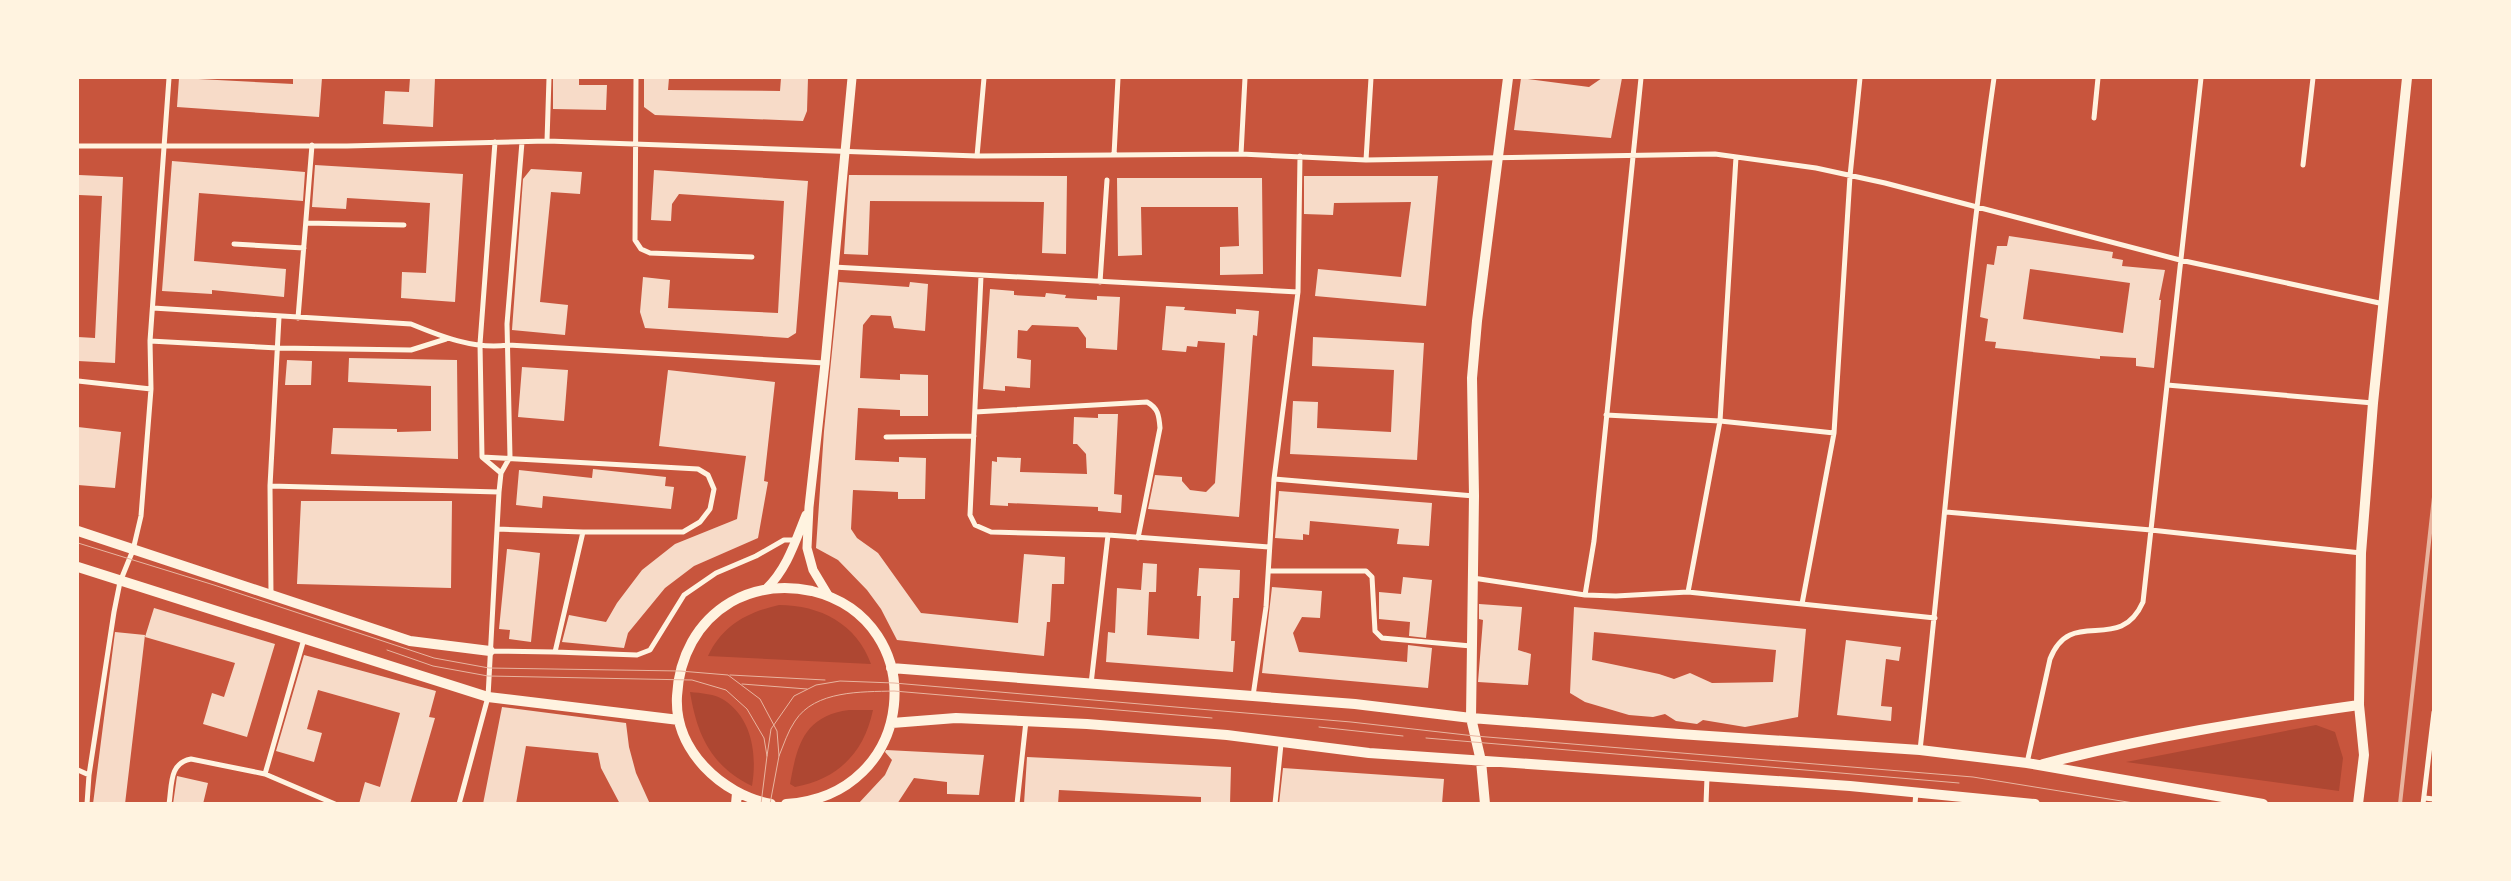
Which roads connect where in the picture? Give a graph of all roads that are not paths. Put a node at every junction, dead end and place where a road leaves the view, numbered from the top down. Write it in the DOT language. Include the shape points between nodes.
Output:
graph roads {
  1 [pos="169,78"];
  2 [pos="549,78"];
  3 [pos="636,78"];
  4 [pos="852,78"];
  5 [pos="984,78"];
  6 [pos="1118,78"];
  7 [pos="1245,78"];
  8 [pos="1371,78"];
  9 [pos="1508,78"];
  10 [pos="1641,78"];
  11 [pos="1860,78"];
  12 [pos="1994,78"];
  13 [pos="2098,78"];
  14 [pos="2201,78"];
  15 [pos="2313,78"];
  16 [pos="2407,78"];
  17 [pos="2094,118"];
  18 [pos="547,141"];
  19 [pos="494,142"];
  20 [pos="522,142"];
  21 [pos="165,145"];
  22 [pos="312,145"];
  23 [pos="635,145"];
  24 [pos="78,146"];
  25 [pos="845,150"];
  26 [pos="1241,154"];
  27 [pos="1114,155"];
  28 [pos="977,156"];
  29 [pos="1300,156"];
  30 [pos="1499,156"];
  31 [pos="1634,156"];
  32 [pos="1736,157"];
  33 [pos="1366,160"];
  34 [pos="2303,164"];
  35 [pos="1850,176"];
  36 [pos="1107,180"];
  37 [pos="1975,208"];
  38 [pos="306,223"];
  39 [pos="404,225"];
  40 [pos="234,244"];
  41 [pos="304,248"];
  42 [pos="752,257"];
  43 [pos="2180,260"];
  44 [pos="833,267"];
  45 [pos="982,276"];
  46 [pos="1100,282"];
  47 [pos="1298,292"];
  48 [pos="2384,304"];
  49 [pos="153,308"];
  50 [pos="280,318"];
  51 [pos="298,318"];
  52 [pos="446,339"];
  53 [pos="150,341"];
  54 [pos="480,344"];
  55 [pos="508,345"];
  56 [pos="278,348"];
  57 [pos="825,363"];
  58 [pos="78,381"];
  59 [pos="2167,385"];
  60 [pos="151,389"];
  61 [pos="2373,403"];
  62 [pos="975,412"];
  63 [pos="1606,415"];
  64 [pos="1720,421"];
  65 [pos="1834,433"];
  66 [pos="974,436"];
  67 [pos="886,437"];
  68 [pos="482,457"];
  69 [pos="510,457"];
  70 [pos="501,473"];
  71 [pos="1274,479"];
  72 [pos="270,486"];
  73 [pos="499,492"];
  74 [pos="1474,496"];
  75 [pos="808,507"];
  76 [pos="1946,512"];
  77 [pos="497,529"];
  78 [pos="2151,530"];
  79 [pos="78,531"];
  80 [pos="583,532"];
  81 [pos="1108,535"];
  82 [pos="1138,538"];
  83 [pos="796,540"];
  84 [pos="1269,547"];
  85 [pos="133,550"];
  86 [pos="2361,553"];
  87 [pos="78,567"];
  88 [pos="1269,571"];
  89 [pos="1472,578"];
  90 [pos="120,582"];
  91 [pos="766,589"];
  92 [pos="1688,592"];
  93 [pos="828,595"];
  94 [pos="1585,595"];
  95 [pos="271,596"];
  96 [pos="1802,604"];
  97 [pos="1935,618"];
  98 [pos="304,639"];
  99 [pos="1471,646"];
  100 [pos="490,651"];
  101 [pos="555,652"];
  102 [pos="891,668"];
  103 [pos="1091,685"];
  104 [pos="1253,696"];
  105 [pos="488,697"];
  106 [pos="2359,705"];
  107 [pos="2434,712"];
  108 [pos="1471,718"];
  109 [pos="679,720"];
  110 [pos="1026,721"];
  111 [pos="892,723"];
  112 [pos="1281,744"];
  113 [pos="1920,750"];
  114 [pos="1481,761"];
  115 [pos="2032,764"];
  116 [pos="78,770"];
  117 [pos="265,774"];
  118 [pos="89,775"];
  119 [pos="1707,775"];
  120 [pos="1916,791"];
  121 [pos="737,798"];
  122 [pos="2434,799"];
  123 [pos="2424,801"];
  124 [pos="2021,802"];
  125 [pos="87,804"];
  126 [pos="169,804"];
  127 [pos="335,804"];
  128 [pos="459,804"];
  129 [pos="771,804"];
  130 [pos="786,804"];
  131 [pos="1017,804"];
  132 [pos="1275,804"];
  133 [pos="1485,804"];
  134 [pos="1706,804"];
  135 [pos="1915,804"];
  136 [pos="2035,804"];
  137 [pos="2263,804"];
  138 [pos="2358,804"];
  1 -- 21 [label="street"];
  2 -- 18 [label="street"];
  3 -- 23 [label="street"];
  4 -- 25 [label="street"];
  5 -- 28 [label="street"];
  6 -- 27 [label="street"];
  7 -- 26 [label="street"];
  8 -- 33 [label="street"];
  9 -- 30 [label="main road"];
  10 -- 31 [label="street"];
  11 -- 35 [label="street"];
  12 -- 37 [label="street"];
  13 -- 17 [label="street"];
  14 -- 43 [label="street"];
  15 -- 34 [label="street"];
  16 -- 48 [label="main road"];
  18 -- 20 [label="street"];
  18 -- 23 [label="street"];
  19 -- 20 [label="street"];
  19 -- 22 [label="street"];
  19 -- 54 [label="street"];
  20 -- 55 [label="street" via="508,297"];
  21 -- 22 [label="street"];
  21 -- 24 [label="street"];
  21 -- 49 [label="street"];
  22 -- 38 [label="street"];
  23 -- 25 [label="street"];
  23 -- 42 [label="street" via="635,240 641,249 650,253"];
  25 -- 28 [label="street"];
  25 -- 44 [label="street"];
  26 -- 27 [label="street"];
  26 -- 29 [label="street"];
  27 -- 28 [label="street"];
  29 -- 33 [label="street"];
  29 -- 47 [label="street"];
  30 -- 31 [label="street"];
  30 -- 33 [label="street"];
  30 -- 74 [label="main road" via="1472,378"];
  31 -- 32 [label="street" via="1715,154"];
  31 -- 63 [label="street"];
  32 -- 35 [label="street"];
  32 -- 64 [label="street"];
  35 -- 37 [label="street"];
  35 -- 65 [label="street"];
  36 -- 46 [label="street"];
  37 -- 43 [label="street"];
  37 -- 76 [label="street"];
  38 -- 39 [label="street"];
  38 -- 41 [label="street"];
  40 -- 41 [label="street"];
  41 -- 51 [label="street"];
  43 -- 48 [label="street"];
  43 -- 59 [label="street"];
  44 -- 45 [label="street"];
  44 -- 57 [label="street"];
  45 -- 46 [label="street"];
  45 -- 62 [label="street"];
  46 -- 47 [label="street"];
  47 -- 71 [label="street"];
  48 -- 61 [label="main road"];
  49 -- 50 [label="street"];
  49 -- 53 [label="street"];
  50 -- 51 [label="street"];
  50 -- 56 [label="street"];
  51 -- 52 [label="street" via="411,324"];
  52 -- 54 [label="street"];
  52 -- 56 [label="street" via="411,350"];
  53 -- 56 [label="street"];
  53 -- 60 [label="street"];
  54 -- 55 [label="street"];
  54 -- 68 [label="street"];
  55 -- 57 [label="street"];
  55 -- 69 [label="street"];
  56 -- 72 [label="street"];
  57 -- 75 [label="street"];
  58 -- 60 [label="street"];
  59 -- 61 [label="street"];
  59 -- 78 [label="street"];
  60 -- 85 [label="street" via="141,516"];
  61 -- 86 [label="main road"];
  62 -- 66 [label="street"];
  62 -- 82 [label="street" via="1147,402 1154,406 1160,428"];
  63 -- 64 [label="street"];
  63 -- 94 [label="street" via="1594,541"];
  64 -- 65 [label="street"];
  64 -- 92 [label="street"];
  65 -- 96 [label="street"];
  66 -- 67 [label="street"];
  66 -- 81 [label="street" via="970,515 976,525 991,532"];
  68 -- 69 [label="street"];
  68 -- 70 [label="street"];
  69 -- 70 [label="street"];
  69 -- 80 [label="street" via="698,469 708,475 714,489 710,509 700,522 683,532"];
  70 -- 73 [label="street"];
  71 -- 74 [label="street"];
  71 -- 84 [label="street"];
  72 -- 73 [label="street"];
  72 -- 95 [label="street"];
  73 -- 77 [label="street"];
  74 -- 89 [label="main road"];
  75 -- 83 [label="street"];
  75 -- 93 [label="street" via="807,548 813,570"];
  76 -- 78 [label="street"];
  76 -- 97 [label="street"];
  77 -- 80 [label="street"];
  77 -- 100 [label="street"];
  78 -- 86 [label="street"];
  78 -- 115 [label="street" via="2143,602 2137,615 2126,625 2110,630 2082,630 2066,635 2055,645"];
  79 -- 85 [label="main road"];
  80 -- 101 [label="street"];
  81 -- 82 [label="street"];
  81 -- 103 [label="street"];
  82 -- 84 [label="street"];
  83 -- 91 [label="street" via="786,564"];
  83 -- 101 [label="street" via="784,540 756,556 716,572 684,595 650,650 637,654"];
  84 -- 88 [label="street"];
  85 -- 90 [label="street"];
  85 -- 95 [label="main road"];
  86 -- 106 [label="main road"];
  87 -- 90 [label="main road"];
  88 -- 99 [label="street" via="1370,572 1378,636"];
  88 -- 104 [label="street"];
  89 -- 94 [label="street"];
  89 -- 99 [label="main road"];
  90 -- 98 [label="main road"];
  90 -- 118 [label="street"];
  91 -- 93 [label="main road" via="797,588"];
  91 -- 109 [label="main road" via="742,596 720,609 702,626 688,648 680,671"];
  92 -- 94 [label="street"];
  92 -- 96 [label="street"];
  93 -- 102 [label="main road" via="856,613 878,637"];
  95 -- 100 [label="main road" via="410,641"];
  96 -- 97 [label="street"];
  97 -- 113 [label="street"];
  98 -- 105 [label="main road"];
  98 -- 117 [label="street"];
  99 -- 108 [label="main road"];
  100 -- 101 [label="street"];
  100 -- 105 [label="street"];
  102 -- 103 [label="main road"];
  102 -- 111 [label="main road" via="895,691"];
  103 -- 104 [label="main road"];
  104 -- 108 [label="main road"];
  105 -- 109 [label="main road"];
  105 -- 128 [label="street"];
  106 -- 115 [label="main road" via="2205,728"];
  106 -- 138 [label="main road" via="2364,756"];
  107 -- 123 [label="street"];
  108 -- 113 [label="main road"];
  108 -- 114 [label="main road"];
  109 -- 121 [label="main road" via="691,750 711,775"];
  110 -- 111 [label="main road" via="938,718"];
  110 -- 112 [label="main road" via="1227,735"];
  110 -- 131 [label="street"];
  111 -- 130 [label="main road" via="880,751 861,775 836,792 807,802"];
  112 -- 114 [label="main road"];
  112 -- 132 [label="street"];
  113 -- 115 [label="main road"];
  114 -- 119 [label="main road"];
  114 -- 133 [label="main road"];
  115 -- 137 [label="main road"];
  116 -- 118 [label="street"];
  117 -- 126 [label="street" via="191,759 182,761 174,768"];
  117 -- 127 [label="street"];
  118 -- 125 [label="street"];
  119 -- 120 [label="main road"];
  119 -- 134 [label="street"];
  120 -- 124 [label="main road"];
  120 -- 135 [label="street"];
  121 -- 129 [label="main road"];
  122 -- 123 [label="street"];
  124 -- 136 [label="main road"];
}
